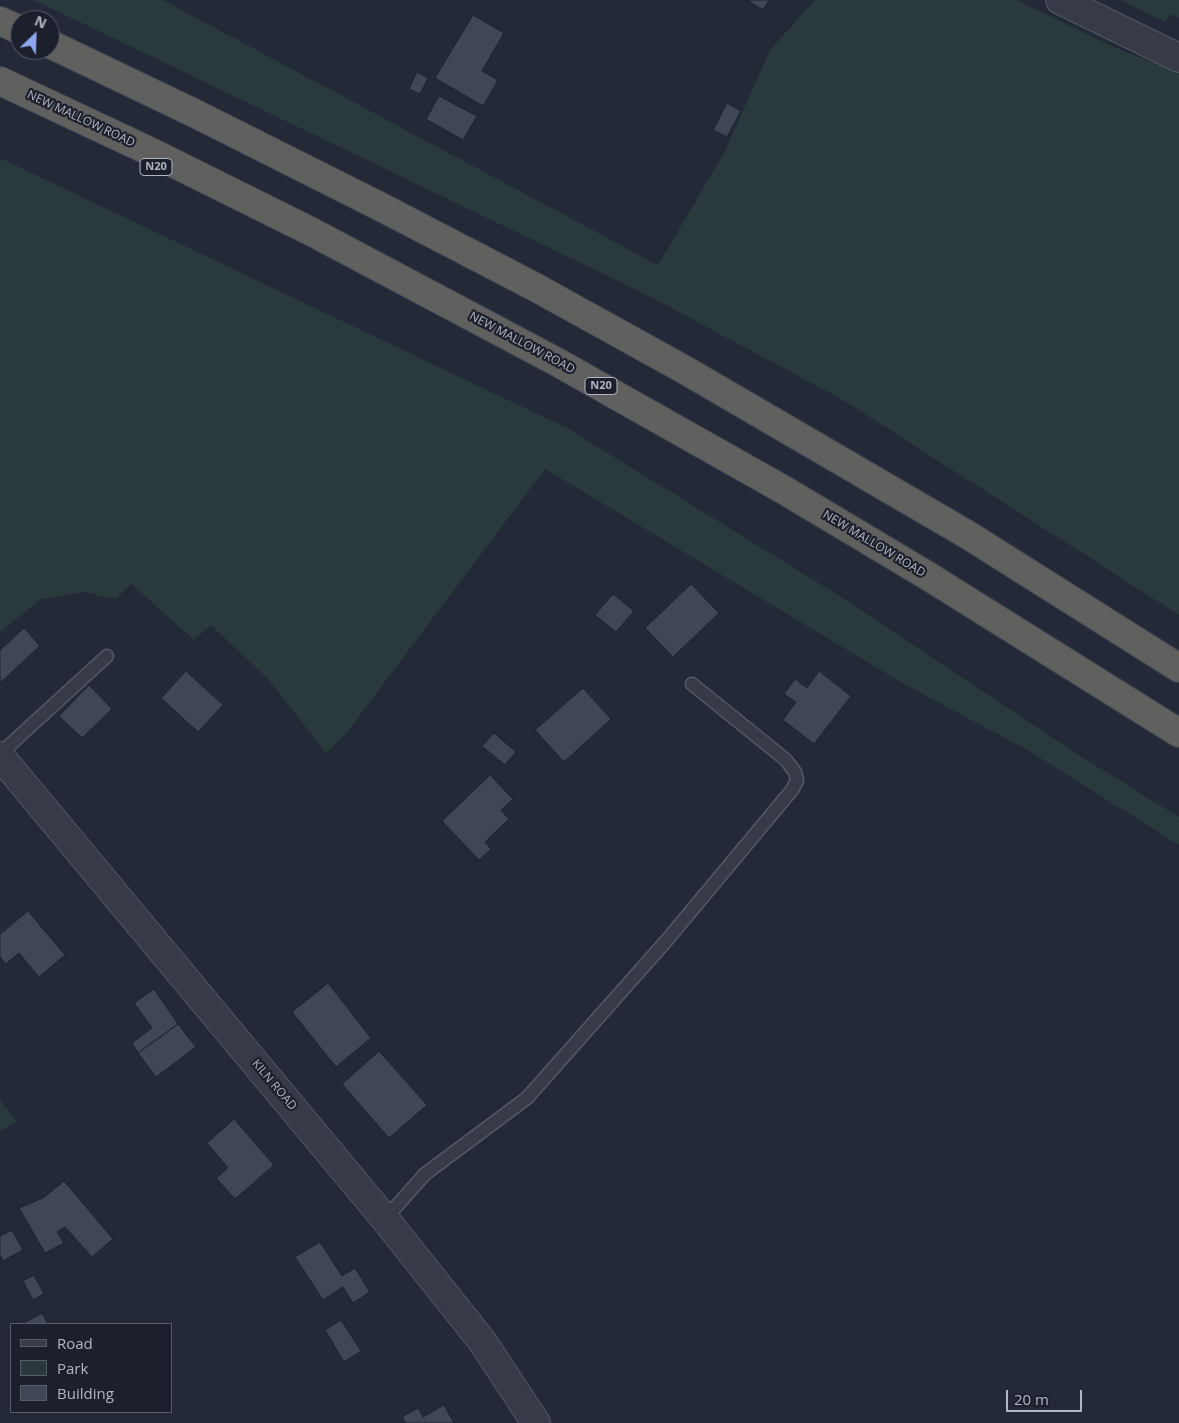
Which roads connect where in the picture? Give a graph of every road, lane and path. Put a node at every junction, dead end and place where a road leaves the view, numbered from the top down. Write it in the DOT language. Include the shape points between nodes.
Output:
graph roads {
  1 [pos="1060,0"];
  2 [pos="60,49"];
  3 [pos="1179,58"];
  4 [pos="0,81"];
  5 [pos="0,102"];
  6 [pos="312,232"];
  7 [pos="107,656"];
  8 [pos="1179,668"];
  9 [pos="692,684"];
  10 [pos="1179,733"];
  11 [pos="0,755"];
  12 [pos="386,1219"];
  13 [pos="536,1423"];
  1 -- 3 [label="street"];
  2 -- 8 [label="highway" via="383,208 676,365 968,535"];
  4 -- 6 [label="highway, NEW MALLOW ROAD / N20"];
  5 -- 6 [label="highway, N20"];
  6 -- 10 [label="highway, NEW MALLOW ROAD / N20" via="557,362 775,485"];
  7 -- 11 [label="lane"];
  9 -- 12 [label="lane" via="786,760 797,781 792,790 667,940 527,1098 425,1174"];
  11 -- 12 [label="street, KILN ROAD"];
  12 -- 13 [label="street, KILN ROAD" via="482,1341"];
}
